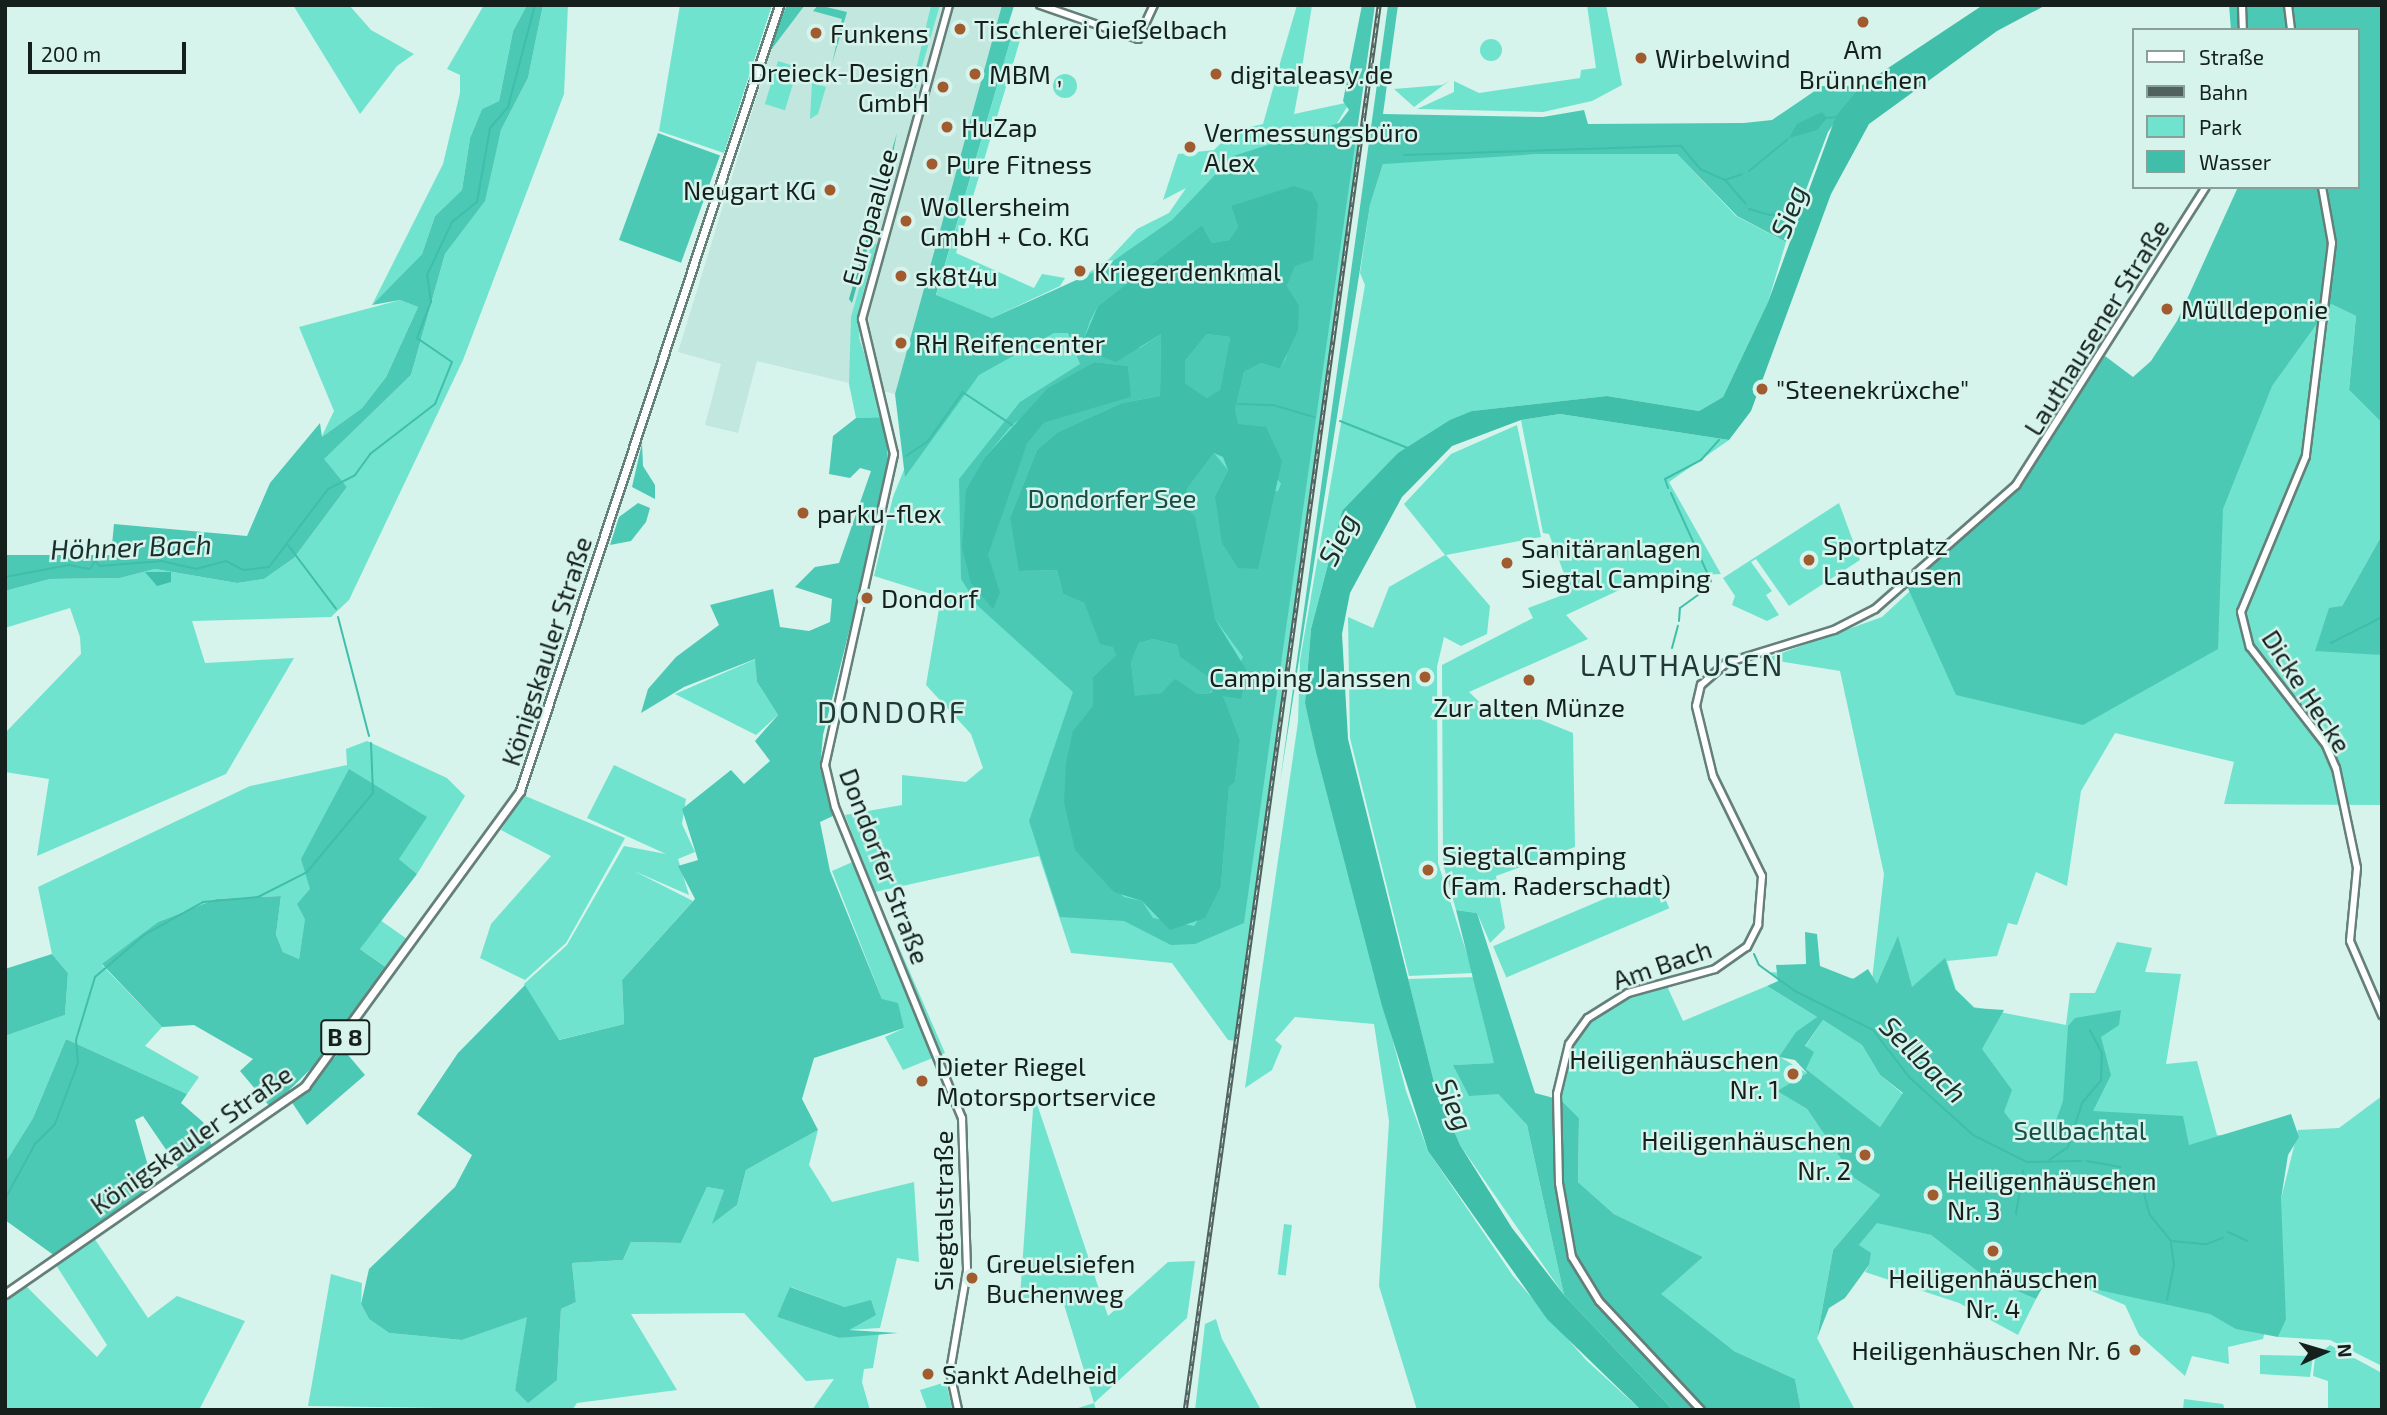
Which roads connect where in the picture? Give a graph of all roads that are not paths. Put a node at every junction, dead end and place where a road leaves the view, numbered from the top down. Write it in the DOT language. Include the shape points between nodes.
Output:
graph roads {
  1 [pos="782,5"];
  2 [pos="949,5"];
  3 [pos="1040,5"];
  4 [pos="1154,5"];
  5 [pos="2242,5"];
  6 [pos="2288,5"];
  7 [pos="2243,28"];
  8 [pos="2291,28"];
  9 [pos="2205,189"];
  10 [pos="2322,189"];
  11 [pos="892,439"];
  12 [pos="2016,485"];
  13 [pos="2382,1015"];
  14 [pos="924,1018"];
  15 [pos="5,1294"];
  16 [pos="958,1410"];
  17 [pos="1702,1410"];
  1 -- 15 [label="main road, Königskauler Straße / B 8" via="523,786 330,1058 277,1109"];
  2 -- 11 [label="street, Europaallee" via="862,319 866,356"];
  3 -- 4 [label="street" via="1141,38"];
  5 -- 7 [label="street"];
  6 -- 8 [label="street"];
  9 -- 12 [label="street, Lauthausener Straße"];
  10 -- 13 [label="street, Dicke Hecke" via="2332,243 2306,456 2243,596 2250,647 2326,745 2336,768 2357,868 2350,941"];
  11 -- 14 [label="street, Dondorfer Straße" via="892,478 824,765 835,807"];
  12 -- 17 [label="street, Am Bach" via="1869,613 1711,673 1701,685 1697,717 1724,806 1762,876 1754,936 1716,969 1603,1005 1575,1032 1562,1060 1559,1183 1572,1256 1599,1301"];
  14 -- 16 [label="street, Siegtalstraße" via="964,1130 967,1271 950,1372"];
}
